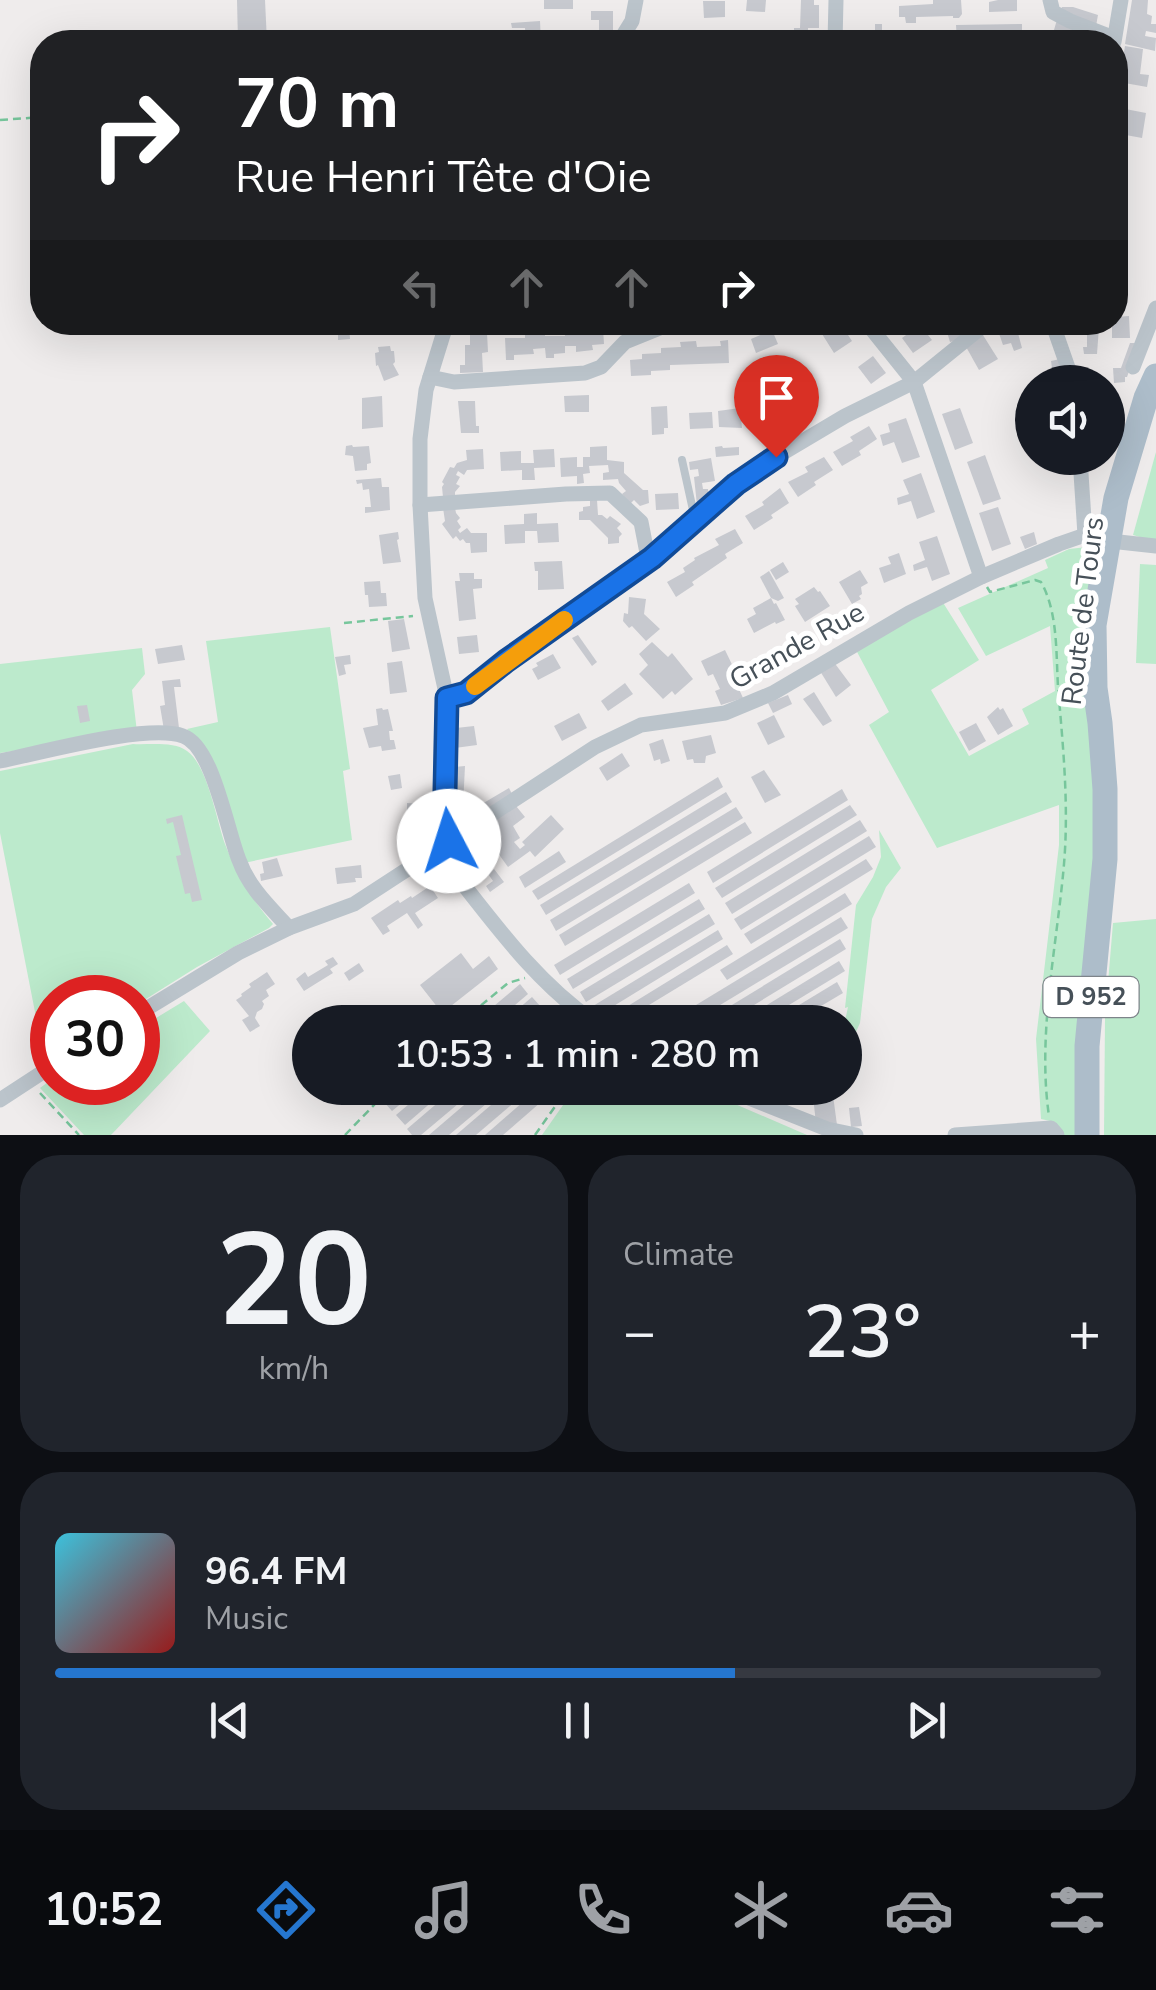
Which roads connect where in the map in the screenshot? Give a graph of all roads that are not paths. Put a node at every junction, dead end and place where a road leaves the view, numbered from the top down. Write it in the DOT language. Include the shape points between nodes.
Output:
graph roads {
  1 [pos="636,0"];
  2 [pos="836,0"];
  3 [pos="1050,0"];
  4 [pos="1122,0"];
  5 [pos="626,30"];
  6 [pos="835,30"];
  7 [pos="1090,30"];
  8 [pos="1116,30"];
  9 [pos="1156,308"];
  10 [pos="442,335"];
  11 [pos="643,335"];
  12 [pos="876,335"];
  13 [pos="972,335"];
  14 [pos="1057,335"];
  15 [pos="1067,365"];
  16 [pos="1144,372"];
  17 [pos="430,377"];
  18 [pos="914,382"];
  19 [pos="1156,390"];
  20 [pos="682,460"];
  21 [pos="1085,475"];
  22 [pos="420,505"];
  23 [pos="698,518"];
  24 [pos="1104,539"];
  25 [pos="1156,546"];
  26 [pos="652,558"];
  27 [pos="982,578"];
  28 [pos="447,698"];
  29 [pos="0,761"];
  30 [pos="443,845"];
  31 [pos="290,928"];
  32 [pos="160,1000"];
  33 [pos="573,1005"];
  34 [pos="30,1080"];
  35 [pos="0,1100"];
  36 [pos="767,1105"];
  37 [pos="1054,1132"];
  38 [pos="856,1135"];
  39 [pos="954,1135"];
  40 [pos="1087,1135"];
  1 -- 5 [label="street"];
  2 -- 6 [label="street"];
  3 -- 7 [label="street" via="1053,12"];
  4 -- 8 [label="street"];
  9 -- 16 [label="street"];
  10 -- 17 [label="street"];
  11 -- 17 [label="street" via="585,373 454,382"];
  12 -- 18 [label="street"];
  13 -- 18 [label="street"];
  14 -- 15 [label="street"];
  16 -- 24 [label="main road, Route de Tours / D 952" via="1146,398"];
  17 -- 22 [label="street" via="420,439"];
  18 -- 23 [label="street" via="776,457"];
  18 -- 27 [label="street"];
  19 -- 24 [label="main road, Route de Tours / D 952"];
  20 -- 23 [label="lane"];
  21 -- 24 [label="street"];
  22 -- 26 [label="street" via="610,493 641,522"];
  22 -- 28 [label="street" via="425,598"];
  23 -- 26 [label="street"];
  24 -- 25 [label="street"];
  24 -- 27 [label="street, Grande Rue"];
  24 -- 40 [label="main road, Route de Tours / D 952" via="1104,859 1086,1046"];
  26 -- 28 [label="street" via="466,693"];
  27 -- 30 [label="street, Grande Rue" via="760,699 724,713 621,733"];
  28 -- 30 [label="street"];
  29 -- 31 [label="street" via="131,734 187,736 214,779 239,862"];
  30 -- 31 [label="street, Grande Rue" via="354,904"];
  30 -- 33 [label="street" via="503,936"];
  31 -- 32 [label="street, Grande Rue"];
  34 -- 35 [label="street"];
  36 -- 38 [label="street"];
  37 -- 39 [label="street"];
}
